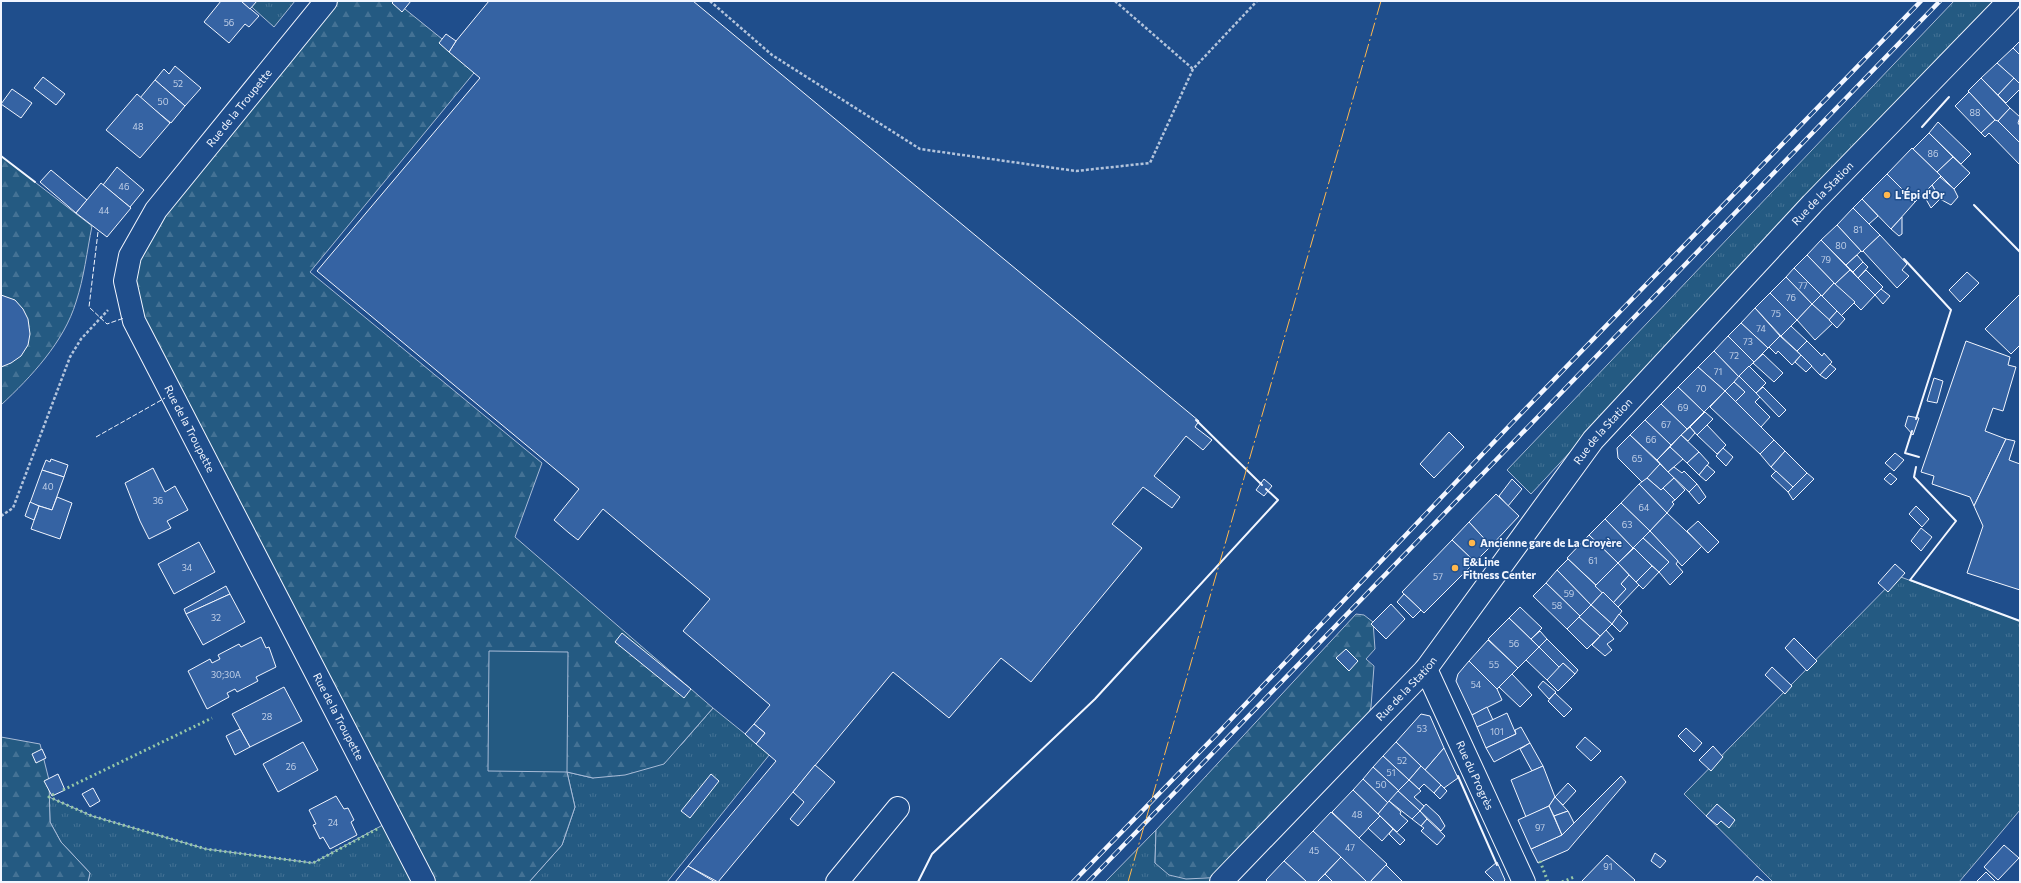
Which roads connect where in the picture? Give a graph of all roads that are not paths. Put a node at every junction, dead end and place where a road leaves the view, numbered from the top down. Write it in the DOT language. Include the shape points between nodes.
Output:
graph roads {
  1 [pos="326,1"];
  2 [pos="2009,1"];
  3 [pos="1426,669"];
  4 [pos="898,808"];
  5 [pos="424,882"];
  6 [pos="837,882"];
  7 [pos="1221,882"];
  8 [pos="1524,882"];
  1 -- 5 [label="street, Rue de la Troupette" via="156,210 130,256 125,281 134,320"];
  2 -- 3 [label="street, Rue de la Station" via="1812,204 1593,440"];
  3 -- 7 [label="street, Rue de la Station"];
  3 -- 8 [label="street, Rue du Progrès"];
  4 -- 6 [label="street"];
}
